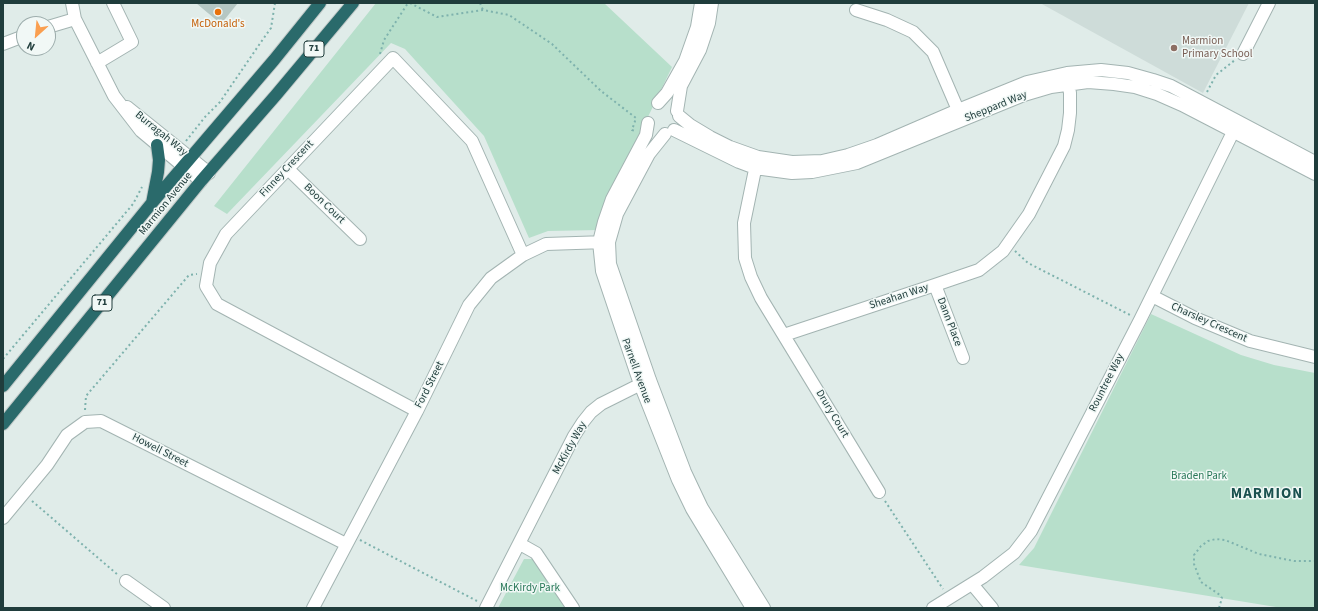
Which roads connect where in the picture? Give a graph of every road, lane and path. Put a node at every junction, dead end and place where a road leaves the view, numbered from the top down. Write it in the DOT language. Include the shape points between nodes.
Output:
graph roads {
  1 [pos="72,3"];
  2 [pos="113,3"];
  3 [pos="320,3"];
  4 [pos="352,3"];
  5 [pos="397,3"];
  6 [pos="404,3"];
  7 [pos="409,3"];
  8 [pos="480,3"];
  9 [pos="708,3"];
  10 [pos="749,3"];
  11 [pos="1269,3"];
  12 [pos="483,10"];
  13 [pos="856,10"];
  14 [pos="75,19"];
  15 [pos="56,25"];
  16 [pos="16,39"];
  17 [pos="3,44"];
  18 [pos="1243,54"];
  19 [pos="97,63"];
  20 [pos="383,68"];
  21 [pos="1068,78"];
  22 [pos="114,96"];
  23 [pos="1205,96"];
  24 [pos="958,110"];
  25 [pos="651,112"];
  26 [pos="678,113"];
  27 [pos="1236,126"];
  28 [pos="669,132"];
  29 [pos="644,137"];
  30 [pos="157,145"];
  31 [pos="187,162"];
  32 [pos="757,162"];
  33 [pos="1315,162"];
  34 [pos="288,169"];
  35 [pos="1315,174"];
  36 [pos="205,177"];
  37 [pos="151,204"];
  38 [pos="360,239"];
  39 [pos="604,242"];
  40 [pos="1009,244"];
  41 [pos="523,255"];
  42 [pos="208,274"];
  43 [pos="935,286"];
  44 [pos="1152,296"];
  45 [pos="1140,320"];
  46 [pos="784,335"];
  47 [pos="1315,357"];
  48 [pos="963,358"];
  49 [pos="645,382"];
  50 [pos="3,386"];
  51 [pos="417,411"];
  52 [pos="85,422"];
  53 [pos="3,424"];
  54 [pos="879,492"];
  55 [pos="24,494"];
  56 [pos="3,518"];
  57 [pos="348,540"];
  58 [pos="520,544"];
  59 [pos="1315,561"];
  60 [pos="126,581"];
  61 [pos="972,584"];
  62 [pos="950,598"];
  63 [pos="487,607"];
  64 [pos="164,608"];
  65 [pos="313,608"];
  66 [pos="573,608"];
  67 [pos="752,608"];
  68 [pos="764,608"];
  69 [pos="933,608"];
  70 [pos="992,608"];
  71 [pos="1219,608"];
  1 -- 14 [label="street, Burragah Way"];
  2 -- 19 [label="street" via="132,42"];
  3 -- 31 [label="highway, Marmion Avenue / 71"];
  4 -- 36 [label="highway, Marmion Avenue / 71"];
  5 -- 6 [label="path"];
  7 -- 12 [label="path" via="437,17"];
  7 -- 20 [label="path" via="384,40 380,55"];
  8 -- 12 [label="path"];
  9 -- 10 [label="path"];
  9 -- 25 [label="street, Parnell Avenue" via="685,61 667,93"];
  9 -- 26 [label="street, Parnell Avenue" via="709,23 700,50 679,92"];
  11 -- 18 [label="street"];
  12 -- 29 [label="path" via="509,15 552,44 601,91 636,118 632,130"];
  13 -- 24 [label="street" via="913,32 933,52"];
  14 -- 15 [label="street"];
  14 -- 19 [label="street, Burragah Way"];
  16 -- 17 [label="street"];
  18 -- 23 [label="path" via="1216,75"];
  19 -- 22 [label="street, Burragah Way"];
  20 -- 34 [label="street, Finney Crescent"];
  20 -- 41 [label="street, Finney Crescent" via="392,58 472,140"];
  21 -- 24 [label="street, Sheppard Way" via="1027,82"];
  21 -- 27 [label="street, Sheppard Way" via="1102,70 1128,73 1153,80 1171,86"];
  21 -- 32 [label="street, Sheppard Way" via="857,163 812,172 792,172"];
  21 -- 40 [label="street, Sheahan Way" via="1070,113 1064,146 1029,214"];
  22 -- 30 [label="street, Burragah Way" via="141,131"];
  22 -- 31 [label="street, Burragah Way"];
  24 -- 32 [label="street, Sheppard Way" via="877,145 822,162"];
  25 -- 26 [label="street" via="669,104 674,106"];
  25 -- 28 [label="street" via="653,130 661,134"];
  25 -- 29 [label="street, Parnell Avenue"];
  26 -- 28 [label="street, Parnell Avenue" via="678,121"];
  26 -- 32 [label="street, Sheppard Way" via="690,125"];
  27 -- 33 [label="street, Sheppard Way"];
  27 -- 35 [label="street, Sheppard Way"];
  27 -- 44 [label="street, Rountree Way"];
  28 -- 32 [label="street, Sheppard Way" via="739,162"];
  28 -- 39 [label="street, Parnell Avenue" via="649,154"];
  29 -- 39 [label="street, Parnell Avenue" via="612,199"];
  30 -- 31 [label="street, Burragah Way"];
  30 -- 37 [label="highway" via="158,172"];
  31 -- 36 [label="street, Burragah Way"];
  31 -- 37 [label="highway, Marmion Avenue / 71"];
  32 -- 46 [label="street" via="744,223 745,258 751,277"];
  34 -- 38 [label="street, Boon Court"];
  34 -- 42 [label="street, Finney Crescent" via="226,234 210,263"];
  36 -- 53 [label="highway, Marmion Avenue / 71"];
  37 -- 50 [label="highway, Marmion Avenue / 71"];
  39 -- 41 [label="street, Ford Street" via="546,244"];
  39 -- 49 [label="street, Parnell Avenue" via="604,278"];
  40 -- 43 [label="street, Sheahan Way" via="979,270"];
  40 -- 45 [label="path" via="1028,263"];
  41 -- 51 [label="street, Ford Street" via="491,278 469,306"];
  42 -- 51 [label="street, Finney Crescent" via="206,286 217,304"];
  42 -- 52 [label="path" via="189,275 86,396"];
  43 -- 46 [label="street, Sheahan Way"];
  43 -- 48 [label="street, Dann Place"];
  44 -- 45 [label="street, Rountree Way"];
  44 -- 47 [label="street, Charsley Crescent" via="1195,318 1250,341"];
  45 -- 61 [label="street, Rountree Way" via="1031,531 1014,553"];
  46 -- 54 [label="street, Drury Court"];
  49 -- 58 [label="street, McKirdy Way" via="602,404 583,422"];
  49 -- 67 [label="street, Parnell Avenue" via="678,480 692,509"];
  49 -- 68 [label="street, Parnell Avenue" via="702,508"];
  51 -- 57 [label="street, Ford Street"];
  52 -- 55 [label="street" via="67,435"];
  52 -- 57 [label="street, Howell Street" via="101,421"];
  54 -- 62 [label="path"];
  55 -- 56 [label="street"];
  55 -- 60 [label="path"];
  57 -- 63 [label="path"];
  57 -- 65 [label="street, Ford Street"];
  58 -- 63 [label="street, McKirdy Way"];
  58 -- 66 [label="street" via="536,553"];
  59 -- 71 [label="path" via="1294,561 1259,554 1225,540 1208,541 1194,554 1194,564 1201,582 1222,598"];
  60 -- 64 [label="street"];
  61 -- 62 [label="street, Rountree Way"];
  61 -- 70 [label="street"];
  62 -- 69 [label="street, Rountree Way"];
}
